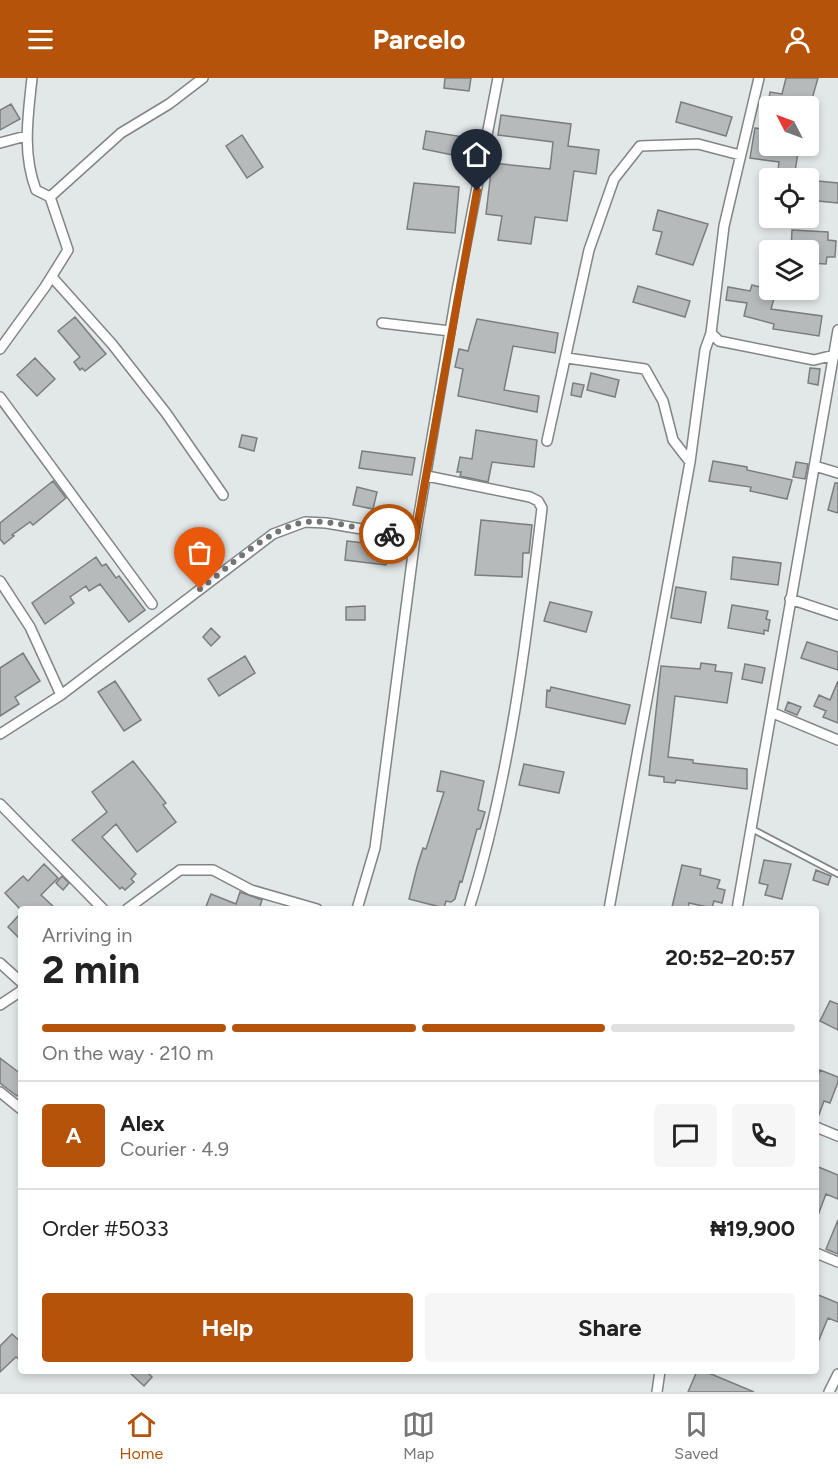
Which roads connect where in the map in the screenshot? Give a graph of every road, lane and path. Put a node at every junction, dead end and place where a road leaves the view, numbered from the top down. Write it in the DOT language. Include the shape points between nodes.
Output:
graph roads {
  1 [pos="32,78"];
  2 [pos="203,78"];
  3 [pos="498,78"];
  4 [pos="759,78"];
  5 [pos="26,136"];
  6 [pos="0,143"];
  7 [pos="740,155"];
  8 [pos="50,197"];
  9 [pos="52,277"];
  10 [pos="382,323"];
  11 [pos="838,330"];
  12 [pos="450,331"];
  13 [pos="711,333"];
  14 [pos="0,349"];
  15 [pos="836,354"];
  16 [pos="567,358"];
  17 [pos="0,397"];
  18 [pos="547,441"];
  19 [pos="690,462"];
  20 [pos="815,466"];
  21 [pos="838,473"];
  22 [pos="427,476"];
  23 [pos="223,495"];
  24 [pos="415,538"];
  25 [pos="0,581"];
  26 [pos="790,598"];
  27 [pos="152,604"];
  28 [pos="838,615"];
  29 [pos="62,695"];
  30 [pos="773,713"];
  31 [pos="0,734"];
  32 [pos="838,740"];
  33 [pos="0,804"];
  34 [pos="752,829"];
  35 [pos="838,874"];
  36 [pos="100,906"];
  37 [pos="131,906"];
  38 [pos="307,906"];
  39 [pos="358,906"];
  40 [pos="470,906"];
  41 [pos="610,906"];
  42 [pos="738,906"];
  43 [pos="0,963"];
  44 [pos="18,979"];
  45 [pos="18,993"];
  46 [pos="0,1005"];
  47 [pos="0,1092"];
  48 [pos="18,1107"];
  49 [pos="819,1128"];
  50 [pos="838,1136"];
  51 [pos="819,1254"];
  52 [pos="838,1262"];
  53 [pos="660,1374"];
  54 [pos="838,1374"];
  55 [pos="657,1392"];
  56 [pos="829,1392"];
  1 -- 5 [label="street"];
  2 -- 8 [label="street" via="122,133"];
  3 -- 12 [label="street"];
  4 -- 7 [label="street"];
  5 -- 6 [label="street"];
  5 -- 8 [label="street" via="33,183 36,190"];
  7 -- 13 [label="street" via="724,226"];
  7 -- 16 [label="street" via="699,144 640,146 614,179 602,211 589,250"];
  8 -- 9 [label="street" via="68,250"];
  9 -- 14 [label="street"];
  9 -- 23 [label="street" via="112,344"];
  10 -- 12 [label="street"];
  11 -- 15 [label="street"];
  12 -- 22 [label="street"];
  13 -- 15 [label="street" via="719,341 814,360"];
  13 -- 19 [label="street" via="705,350"];
  15 -- 20 [label="street"];
  16 -- 18 [label="street"];
  16 -- 19 [label="street" via="645,369 663,400 673,440"];
  17 -- 27 [label="street"];
  19 -- 41 [label="street"];
  20 -- 21 [label="street"];
  20 -- 26 [label="street"];
  22 -- 24 [label="street"];
  22 -- 40 [label="street" via="530,497 542,508 514,721"];
  24 -- 29 [label="street" via="305,522 273,534"];
  24 -- 39 [label="street" via="375,848"];
  25 -- 29 [label="street" via="30,627"];
  26 -- 28 [label="street"];
  26 -- 30 [label="street"];
  29 -- 31 [label="street"];
  30 -- 32 [label="street"];
  30 -- 34 [label="street"];
  33 -- 36 [label="street"];
  34 -- 35 [label="lane"];
  34 -- 42 [label="street"];
  37 -- 38 [label="street" via="180,870 213,870 251,890"];
  43 -- 44 [label="street"];
  45 -- 46 [label="street"];
  47 -- 48 [label="street"];
  49 -- 50 [label="street"];
  51 -- 52 [label="street"];
  53 -- 55 [label="street"];
  54 -- 56 [label="street"];
}
